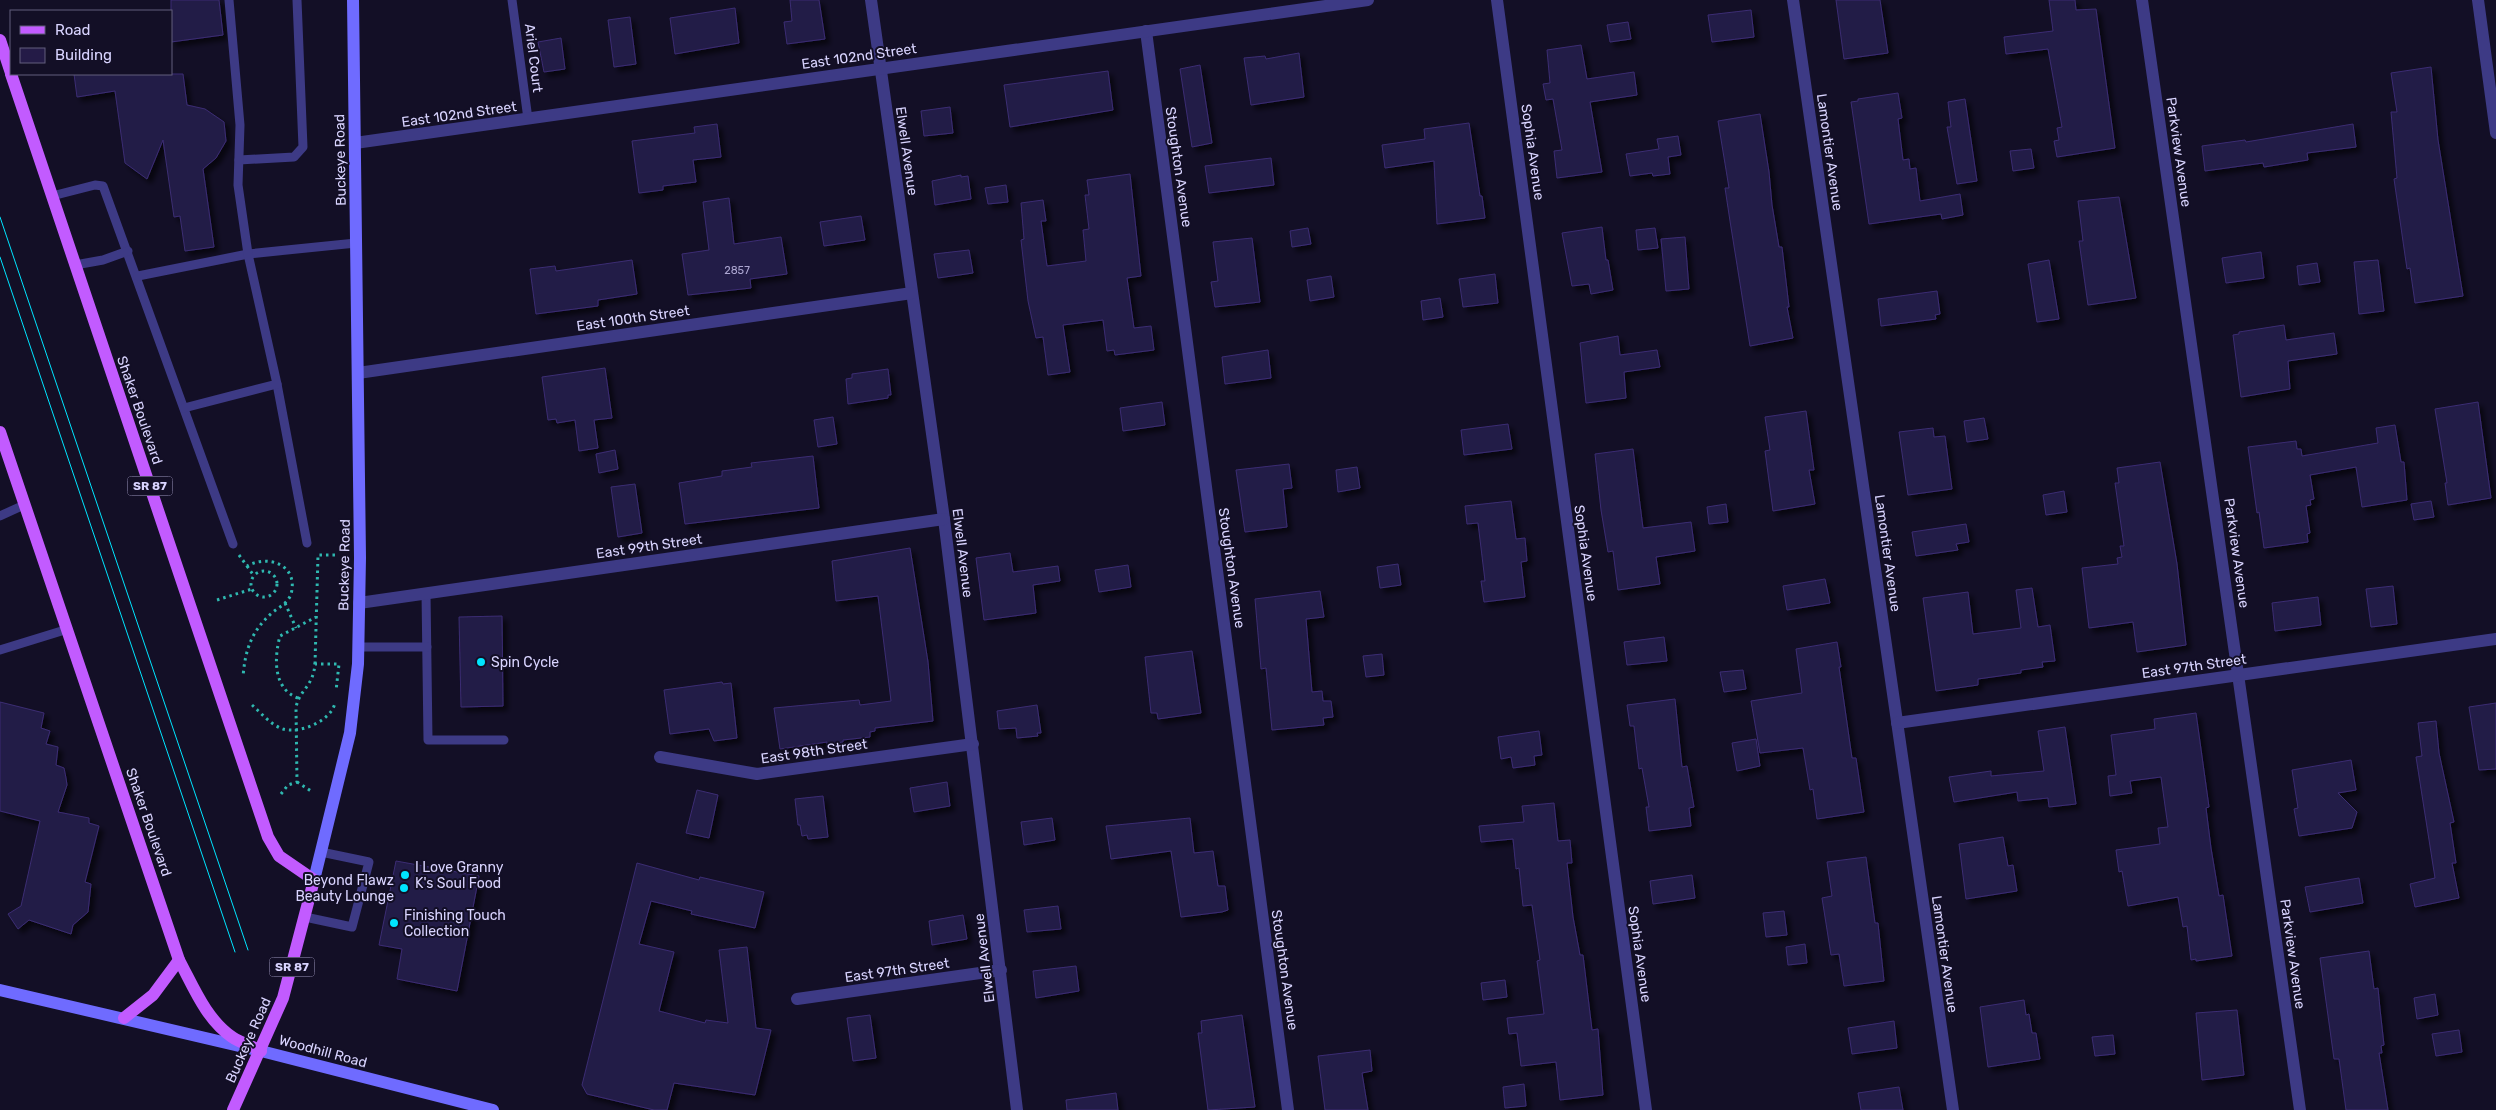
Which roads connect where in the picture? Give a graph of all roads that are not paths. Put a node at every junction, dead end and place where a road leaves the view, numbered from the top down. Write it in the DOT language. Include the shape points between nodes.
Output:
graph roads {
  1 [pos="229,0"];
  2 [pos="297,0"];
  3 [pos="353,0"];
  4 [pos="512,0"];
  5 [pos="871,0"];
  6 [pos="1368,0"];
  7 [pos="1497,0"];
  8 [pos="1792,0"];
  9 [pos="2142,0"];
  10 [pos="2478,0"];
  11 [pos="1146,31"];
  12 [pos="0,40"];
  13 [pos="880,68"];
  14 [pos="10,71"];
  15 [pos="11,75"];
  16 [pos="528,120"];
  17 [pos="2496,133"];
  18 [pos="355,143"];
  19 [pos="239,160"];
  20 [pos="52,196"];
  21 [pos="356,243"];
  22 [pos="128,251"];
  23 [pos="248,254"];
  24 [pos="75,265"];
  25 [pos="138,276"];
  26 [pos="912,294"];
  27 [pos="358,373"];
  28 [pos="277,384"];
  29 [pos="184,408"];
  30 [pos="0,432"];
  31 [pos="24,505"];
  32 [pos="0,516"];
  33 [pos="944,519"];
  34 [pos="307,543"];
  35 [pos="233,544"];
  36 [pos="426,593"];
  37 [pos="359,603"];
  38 [pos="68,629"];
  39 [pos="2496,638"];
  40 [pos="427,647"];
  41 [pos="358,648"];
  42 [pos="0,650"];
  43 [pos="2239,675"];
  44 [pos="1897,723"];
  45 [pos="504,740"];
  46 [pos="973,744"];
  47 [pos="660,757"];
  48 [pos="322,852"];
  49 [pos="314,880"];
  50 [pos="305,917"];
  51 [pos="179,960"];
  52 [pos="1001,970"];
  53 [pos="0,990"];
  54 [pos="797,999"];
  55 [pos="124,1018"];
  56 [pos="261,1051"];
  57 [pos="233,1110"];
  58 [pos="493,1110"];
  59 [pos="1017,1110"];
  60 [pos="1288,1110"];
  61 [pos="1646,1110"];
  62 [pos="1953,1110"];
  63 [pos="2300,1110"];
  1 -- 19 [label="lane" via="240,125"];
  2 -- 19 [label="lane" via="303,147 294,157"];
  3 -- 18 [label="street, Buckeye Road"];
  4 -- 16 [label="lane, Ariel Court"];
  5 -- 13 [label="street, Elwell Avenue"];
  6 -- 11 [label="street, East 102nd Street"];
  7 -- 61 [label="street, Sophia Avenue"];
  8 -- 44 [label="street, Lamontier Avenue"];
  9 -- 43 [label="street, Parkview Avenue"];
  10 -- 17 [label="street"];
  11 -- 13 [label="street, East 102nd Street"];
  11 -- 60 [label="street, Stoughton Avenue"];
  12 -- 14 [label="main road, Shaker Boulevard / SR 87"];
  13 -- 16 [label="street, East 102nd Street"];
  13 -- 26 [label="street, Elwell Avenue"];
  15 -- 20 [label="main road, Shaker Boulevard / SR 87"];
  16 -- 18 [label="street, East 102nd Street"];
  18 -- 21 [label="street, Buckeye Road"];
  19 -- 23 [label="lane" via="238,185"];
  20 -- 22 [label="lane" via="95,185 103,186"];
  20 -- 24 [label="main road, Shaker Boulevard / SR 87"];
  21 -- 23 [label="lane"];
  21 -- 27 [label="street, Buckeye Road"];
  22 -- 24 [label="lane"];
  22 -- 25 [label="lane"];
  23 -- 25 [label="lane"];
  23 -- 28 [label="lane"];
  24 -- 49 [label="main road, Shaker Boulevard / SR 87" via="268,837 279,856"];
  25 -- 29 [label="lane"];
  26 -- 27 [label="street, East 100th Street"];
  26 -- 33 [label="street, Elwell Avenue"];
  27 -- 37 [label="street, Buckeye Road"];
  28 -- 29 [label="lane"];
  28 -- 34 [label="lane"];
  29 -- 35 [label="lane"];
  30 -- 31 [label="main road, Shaker Boulevard"];
  31 -- 32 [label="lane"];
  31 -- 38 [label="main road, Shaker Boulevard"];
  33 -- 36 [label="street, East 99th Street"];
  33 -- 46 [label="street, Elwell Avenue"];
  36 -- 37 [label="street, East 99th Street"];
  36 -- 40 [label="lane"];
  37 -- 41 [label="street, Buckeye Road"];
  38 -- 42 [label="lane"];
  38 -- 51 [label="main road, Shaker Boulevard"];
  39 -- 43 [label="street, East 97th Street"];
  40 -- 41 [label="lane"];
  40 -- 45 [label="lane" via="428,740"];
  41 -- 48 [label="street, Buckeye Road" via="356,696 350,733"];
  43 -- 44 [label="street, East 97th Street"];
  43 -- 63 [label="street, Parkview Avenue"];
  44 -- 62 [label="street, Lamontier Avenue"];
  46 -- 47 [label="street, East 98th Street" via="756,774"];
  46 -- 52 [label="street, Elwell Avenue"];
  48 -- 49 [label="street, Buckeye Road"];
  48 -- 50 [label="lane" via="369,862 352,927"];
  49 -- 50 [label="main road, Buckeye Road / SR 87"];
  50 -- 56 [label="main road, Buckeye Road / SR 87" via="283,998"];
  51 -- 55 [label="main road" via="162,984"];
  51 -- 56 [label="main road, Shaker Boulevard" via="216,1022 234,1039"];
  52 -- 54 [label="street, East 97th Street"];
  52 -- 59 [label="street, Elwell Avenue"];
  53 -- 55 [label="street, Woodhill Road"];
  55 -- 56 [label="street, Woodhill Road"];
  56 -- 57 [label="main road, Buckeye Road / SR 87"];
  56 -- 58 [label="street, Woodhill Road"];
}
